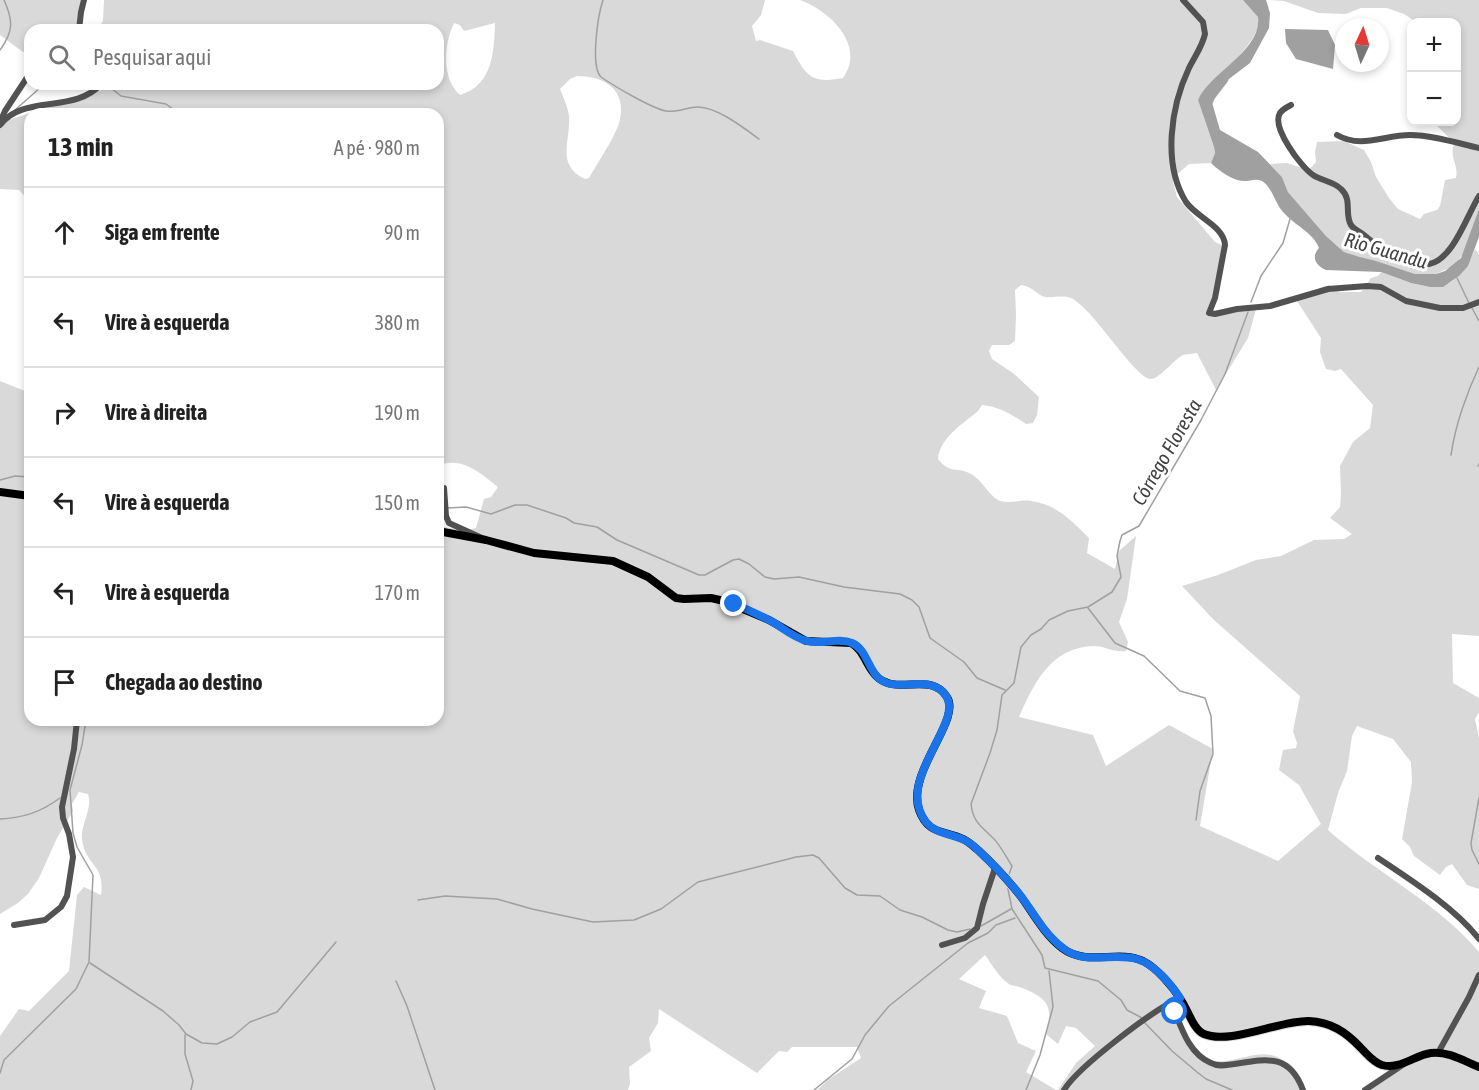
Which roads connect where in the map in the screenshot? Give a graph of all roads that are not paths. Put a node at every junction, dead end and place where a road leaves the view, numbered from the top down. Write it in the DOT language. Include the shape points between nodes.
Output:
graph roads {
  1 [pos="84,0"];
  2 [pos="1183,0"];
  3 [pos="79,24"];
  4 [pos="24,82"];
  5 [pos="95,90"];
  6 [pos="1291,105"];
  7 [pos="35,108"];
  8 [pos="24,110"];
  9 [pos="0,124"];
  10 [pos="1337,135"];
  11 [pos="1479,148"];
  12 [pos="1479,196"];
  13 [pos="1479,302"];
  14 [pos="444,488"];
  15 [pos="0,492"];
  16 [pos="24,495"];
  17 [pos="444,532"];
  18 [pos="486,540"];
  19 [pos="76,726"];
  20 [pos="1378,858"];
  21 [pos="995,868"];
  22 [pos="14,925"];
  23 [pos="1479,939"];
  24 [pos="942,945"];
  25 [pos="1479,975"];
  26 [pos="1180,998"];
  27 [pos="1171,1002"];
  28 [pos="1438,1053"];
  29 [pos="1411,1059"];
  30 [pos="1479,1067"];
  31 [pos="1064,1090"];
  32 [pos="1303,1090"];
  33 [pos="1365,1090"];
  1 -- 3 [label="street"];
  2 -- 13 [label="street" via="1203,22 1205,34 1175,104 1172,170 1189,206 1224,238 1209,313 1269,306 1328,289 1363,286 1381,287 1406,301 1440,308 1460,309"];
  4 -- 9 [label="street"];
  5 -- 7 [label="street" via="80,98"];
  6 -- 12 [label="street" via="1278,116 1284,138 1304,167 1345,193 1352,227 1386,252 1420,264 1435,263 1449,250"];
  8 -- 9 [label="street"];
  10 -- 11 [label="street" via="1367,142 1416,135"];
  14 -- 18 [label="street" via="449,523"];
  15 -- 16 [label="main road"];
  17 -- 18 [label="main road"];
  18 -- 21 [label="main road" via="534,553 599,558 623,564 676,598 724,601 806,641 851,643 876,677 886,683 938,688 948,698 950,714 921,775 918,808 933,829 966,840"];
  19 -- 22 [label="street" via="62,807 73,857 67,896 61,907 45,920"];
  20 -- 23 [label="street" via="1423,889"];
  21 -- 24 [label="street" via="977,928 965,938"];
  21 -- 26 [label="main road" via="1063,948 1082,958 1127,957 1144,962"];
  25 -- 28 [label="street"];
  26 -- 27 [label="street"];
  26 -- 29 [label="main road" via="1198,1031 1210,1036 1240,1034 1298,1021 1320,1022 1348,1034 1381,1064 1396,1065"];
  27 -- 31 [label="street" via="1075,1076"];
  27 -- 32 [label="street" via="1187,1039 1209,1063 1276,1060 1292,1071"];
  28 -- 29 [label="main road"];
  28 -- 30 [label="main road"];
  29 -- 33 [label="street"];
}
